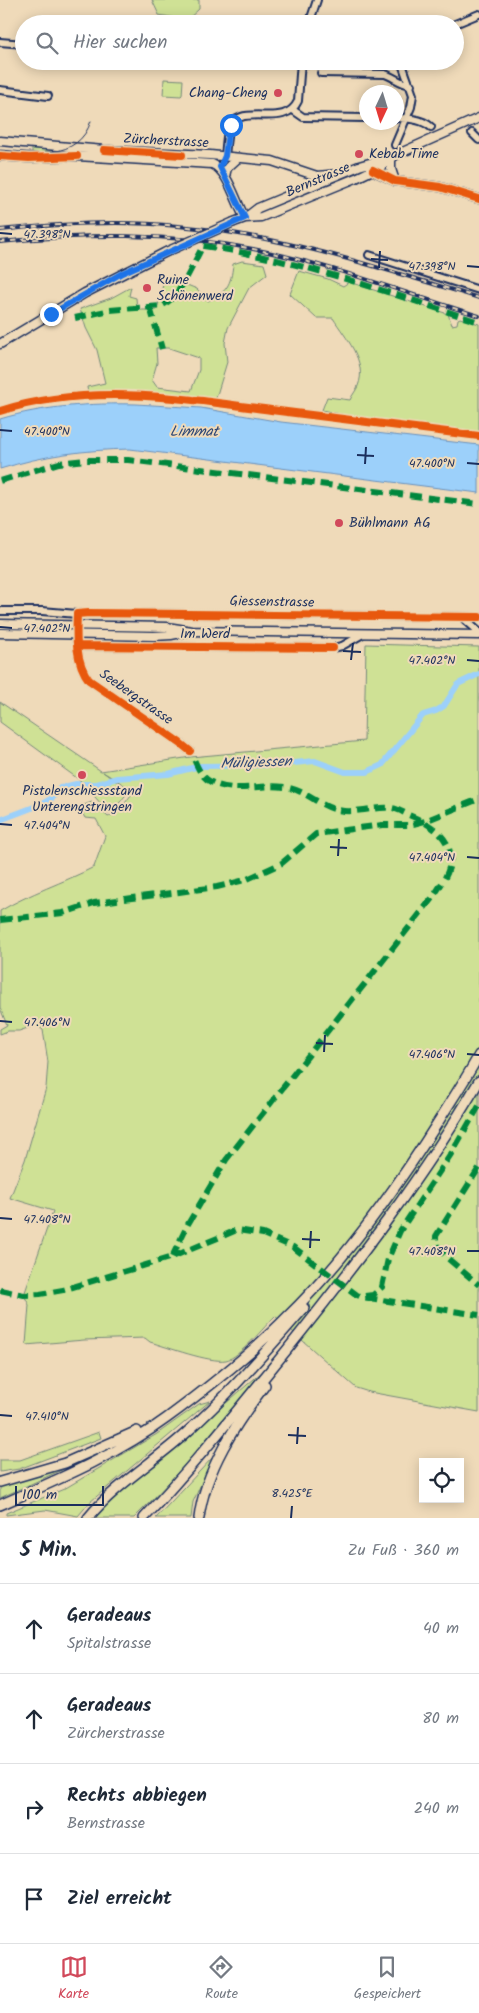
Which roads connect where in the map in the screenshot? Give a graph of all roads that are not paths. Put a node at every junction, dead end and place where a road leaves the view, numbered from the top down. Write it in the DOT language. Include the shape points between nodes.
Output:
graph roads {
  1 [pos="317,0"];
  2 [pos="479,14"];
  3 [pos="312,15"];
  4 [pos="464,20"];
  5 [pos="0,42"];
  6 [pos="15,43"];
  7 [pos="300,70"];
  8 [pos="405,70"];
  9 [pos="321,73"];
  10 [pos="411,85"];
  11 [pos="0,90"];
  12 [pos="48,96"];
  13 [pos="293,110"];
  14 [pos="359,118"];
  15 [pos="406,118"];
  16 [pos="479,118"];
  17 [pos="431,127"];
  18 [pos="472,134"];
  19 [pos="479,140"];
  20 [pos="0,141"];
  21 [pos="395,145"];
  22 [pos="0,156"];
  23 [pos="225,156"];
  24 [pos="394,157"];
  25 [pos="238,158"];
  26 [pos="359,166"];
  27 [pos="220,167"];
  28 [pos="373,170"];
  29 [pos="304,173"];
  30 [pos="340,174"];
  31 [pos="225,176"];
  32 [pos="395,181"];
  33 [pos="311,187"];
  34 [pos="308,198"];
  35 [pos="479,198"];
  36 [pos="245,218"];
  37 [pos="369,255"];
  38 [pos="479,290"];
  39 [pos="0,344"];
  40 [pos="0,611"];
  41 [pos="77,614"];
  42 [pos="479,617"];
  43 [pos="462,618"];
  44 [pos="0,624"];
  45 [pos="77,630"];
  46 [pos="0,632"];
  47 [pos="479,633"];
  48 [pos="363,634"];
  49 [pos="77,646"];
  50 [pos="190,751"];
  51 [pos="479,1055"];
  52 [pos="479,1080"];
  53 [pos="458,1093"];
  54 [pos="360,1259"];
  55 [pos="178,1408"];
  56 [pos="0,1482"];
  57 [pos="0,1506"];
  58 [pos="88,1518"];
  59 [pos="144,1518"];
  60 [pos="199,1518"];
  1 -- 3 [label="street"];
  2 -- 4 [label="street"];
  5 -- 6 [label="street"];
  7 -- 13 [label="street" via="298,102"];
  8 -- 10 [label="street"];
  9 -- 10 [label="street" via="385,74"];
  10 -- 15 [label="street" via="413,95"];
  11 -- 12 [label="street"];
  13 -- 14 [label="street" via="303,117"];
  13 -- 23 [label="street" via="282,116 240,117 231,125"];
  15 -- 17 [label="street"];
  15 -- 21 [label="street"];
  16 -- 24 [label="main road, Bernstrasse"];
  18 -- 19 [label="street"];
  20 -- 23 [label="main road, Zürcherstrasse"];
  22 -- 27 [label="main road, Zürcherstrasse" via="77,156 209,163"];
  23 -- 25 [label="main road, Zürcherstrasse"];
  23 -- 27 [label="main road"];
  24 -- 26 [label="main road, Bernstrasse"];
  24 -- 28 [label="main road, Bernstrasse"];
  24 -- 32 [label="main road" via="391,169"];
  25 -- 29 [label="main road, Zürcherstrasse" via="286,164"];
  25 -- 31 [label="main road"];
  26 -- 28 [label="main road"];
  26 -- 30 [label="main road, Bernstrasse"];
  27 -- 31 [label="main road, Zürcherstrasse"];
  28 -- 32 [label="main road"];
  28 -- 34 [label="main road, Bernstrasse"];
  29 -- 30 [label="main road, Zürcherstrasse" via="324,177"];
  29 -- 33 [label="main road"];
  30 -- 33 [label="main road, Bernstrasse"];
  31 -- 36 [label="main road, Zürcherstrasse"];
  32 -- 35 [label="main road"];
  33 -- 34 [label="main road"];
  33 -- 36 [label="main road, Bernstrasse" via="258,208"];
  34 -- 36 [label="main road, Bernstrasse" via="261,217"];
  36 -- 39 [label="main road, Bernstrasse, bridge" via="166,252 85,293"];
  37 -- 38 [label="street"];
  40 -- 41 [label="street, Giessenstrasse"];
  41 -- 43 [label="street, Giessenstrasse"];
  41 -- 45 [label="street"];
  42 -- 43 [label="street, Giessenstrasse"];
  43 -- 47 [label="street"];
  44 -- 45 [label="main road"];
  45 -- 46 [label="main road"];
  45 -- 48 [label="main road" via="167,627 192,631"];
  45 -- 49 [label="street, Seebergstrasse"];
  47 -- 48 [label="main road"];
  48 -- 49 [label="street, Im Werd" via="333,648"];
  49 -- 50 [label="street, Seebergstrasse" via="82,671 89,680"];
  51 -- 53 [label="highway"];
  52 -- 54 [label="highway" via="424,1169"];
  53 -- 55 [label="highway" via="381,1206 313,1290 237,1363"];
  53 -- 58 [label="highway" via="454,1106 411,1172 312,1300 207,1415 108,1497"];
  54 -- 59 [label="highway"];
  54 -- 60 [label="highway" via="356,1269 253,1402 222,1451 206,1488"];
  55 -- 56 [label="highway" via="81,1457"];
  55 -- 57 [label="highway" via="114,1450"];
}
